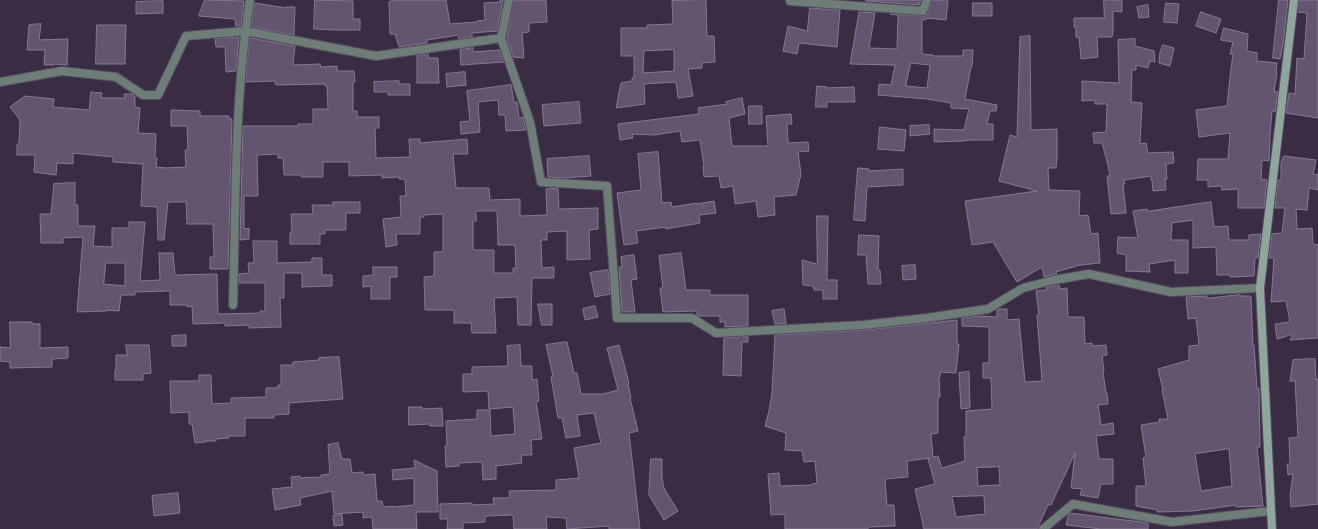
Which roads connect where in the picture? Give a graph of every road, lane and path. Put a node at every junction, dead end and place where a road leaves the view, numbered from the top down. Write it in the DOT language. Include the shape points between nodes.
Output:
graph roads {
  1 [pos="250,0"];
  2 [pos="509,0"];
  3 [pos="927,0"];
  4 [pos="1294,0"];
  5 [pos="790,1"];
  6 [pos="245,31"];
  7 [pos="502,38"];
  8 [pos="0,82"];
  9 [pos="1260,288"];
  10 [pos="233,304"];
  11 [pos="1270,511"];
  12 [pos="1043,529"];
  13 [pos="1272,529"];
  1 -- 6 [label="street"];
  2 -- 7 [label="street"];
  3 -- 5 [label="street" via="923,11"];
  4 -- 9 [label="street"];
  6 -- 7 [label="street" via="376,56"];
  6 -- 8 [label="street" via="186,36 158,95 143,95 116,77 62,71"];
  6 -- 10 [label="street" via="238,129"];
  7 -- 9 [label="street" via="530,122 541,182 607,186 617,318 692,318 716,333 863,325 988,309 1023,288 1089,274 1171,292"];
  9 -- 11 [label="street"];
  11 -- 12 [label="street" via="1172,522 1073,504"];
  11 -- 13 [label="street"];
}
